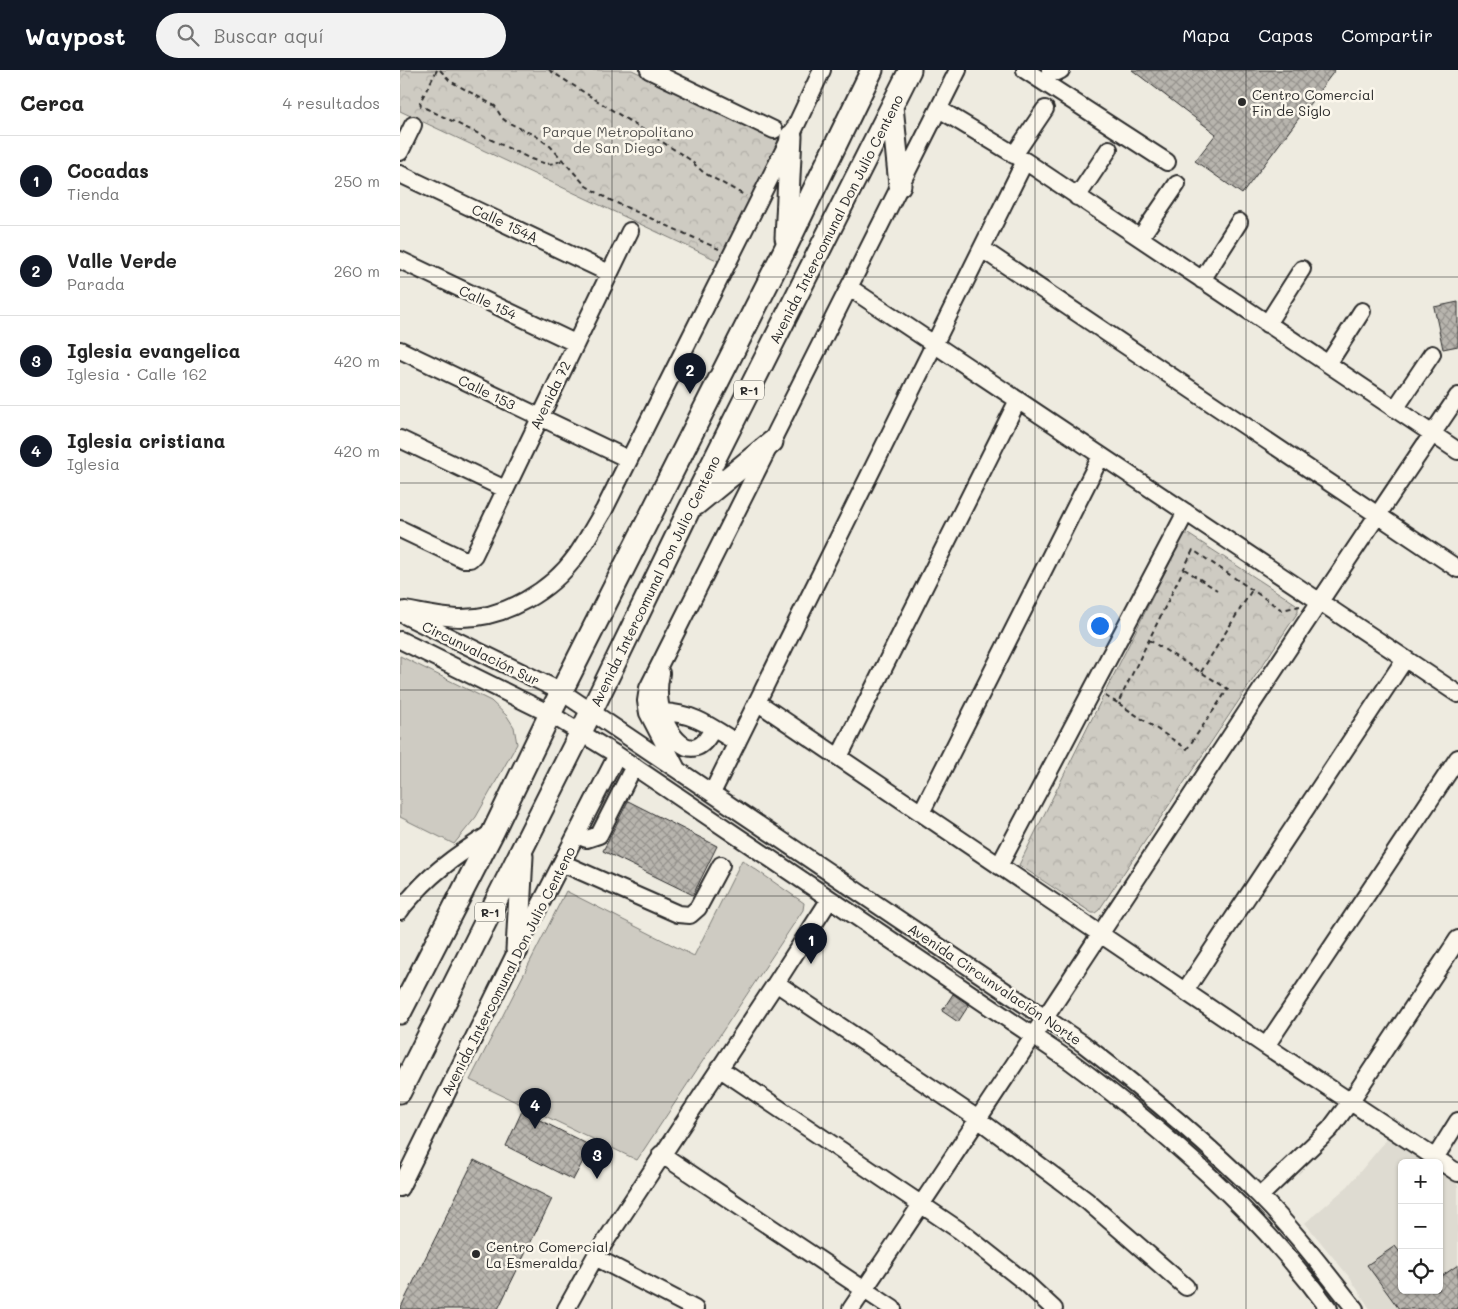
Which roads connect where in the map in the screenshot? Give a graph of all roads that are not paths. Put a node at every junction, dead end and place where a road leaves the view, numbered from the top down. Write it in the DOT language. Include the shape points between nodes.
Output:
graph roads {
  1 [pos="649,70"];
  2 [pos="822,70"];
  3 [pos="910,70"];
  4 [pos="958,70"];
  5 [pos="1025,70"];
  6 [pos="1050,70"];
  7 [pos="1061,70"];
  8 [pos="866,76"];
  9 [pos="892,106"];
  10 [pos="939,109"];
  11 [pos="1045,109"];
  12 [pos="413,125"];
  13 [pos="782,132"];
  14 [pos="1109,149"];
  15 [pos="400,152"];
  16 [pos="1020,158"];
  17 [pos="1167,162"];
  18 [pos="400,174"];
  19 [pos="1177,184"];
  20 [pos="900,185"];
  21 [pos="1077,197"];
  22 [pos="1239,222"];
  23 [pos="630,231"];
  24 [pos="1140,238"];
  25 [pos="785,249"];
  26 [pos="982,249"];
  27 [pos="400,260"];
  28 [pos="1302,269"];
  29 [pos="609,273"];
  30 [pos="1202,280"];
  31 [pos="850,288"];
  32 [pos="1362,311"];
  33 [pos="1267,324"];
  34 [pos="575,343"];
  35 [pos="934,345"];
  36 [pos="400,350"];
  37 [pos="1432,354"];
  38 [pos="1328,364"];
  39 [pos="1458,396"];
  40 [pos="1018,400"];
  41 [pos="1395,409"];
  42 [pos="539,417"];
  43 [pos="1432,434"];
  44 [pos="400,439"];
  45 [pos="772,442"];
  46 [pos="1458,451"];
  47 [pos="1101,456"];
  48 [pos="628,459"];
  49 [pos="505,489"];
  50 [pos="689,510"];
  51 [pos="1186,512"];
  52 [pos="1377,516"];
  53 [pos="400,529"];
  54 [pos="1458,569"];
  55 [pos="1320,602"];
  56 [pos="400,611"];
  57 [pos="400,640"];
  58 [pos="1405,659"];
  59 [pos="662,660"];
  60 [pos="562,692"];
  61 [pos="1458,694"];
  62 [pos="757,702"];
  63 [pos="591,712"];
  64 [pos="662,712"];
  65 [pos="550,714"];
  66 [pos="713,728"];
  67 [pos="580,733"];
  68 [pos="737,742"];
  69 [pos="689,747"];
  70 [pos="617,754"];
  71 [pos="839,757"];
  72 [pos="1458,758"];
  73 [pos="634,766"];
  74 [pos="676,768"];
  75 [pos="712,793"];
  76 [pos="921,813"];
  77 [pos="493,832"];
  78 [pos="576,835"];
  79 [pos="523,847"];
  80 [pos="562,863"];
  81 [pos="721,865"];
  82 [pos="999,866"];
  83 [pos="830,898"];
  84 [pos="400,911"];
  85 [pos="1100,933"];
  86 [pos="1458,939"];
  87 [pos="517,950"];
  88 [pos="776,983"];
  89 [pos="1185,990"];
  90 [pos="400,1013"];
  91 [pos="1046,1018"];
  92 [pos="1034,1036"];
  93 [pos="1266,1046"];
  94 [pos="719,1068"];
  95 [pos="400,1092"];
  96 [pos="1350,1102"];
  97 [pos="978,1118"];
  98 [pos="1458,1121"];
  99 [pos="661,1154"];
  100 [pos="1435,1158"];
  101 [pos="1458,1173"];
  102 [pos="400,1188"];
  103 [pos="1260,1196"];
  104 [pos="921,1204"];
  105 [pos="594,1256"];
  106 [pos="1186,1287"];
  107 [pos="864,1289"];
  108 [pos="566,1309"];
  109 [pos="695,1309"];
  110 [pos="851,1309"];
  111 [pos="893,1309"];
  112 [pos="1054,1309"];
  113 [pos="1329,1309"];
  114 [pos="1355,1309"];
  1 -- 13 [label="street"];
  2 -- 13 [label="street"];
  3 -- 9 [label="main road, Avenida Intercomunal Don Julio Centeno / R-1"];
  4 -- 10 [label="street"];
  5 -- 17 [label="street"];
  6 -- 7 [label="street"];
  8 -- 25 [label="main road, R-1"];
  9 -- 20 [label="main road"];
  9 -- 50 [label="main road, Avenida Intercomunal Don Julio Centeno / R-1"];
  10 -- 16 [label="street"];
  10 -- 20 [label="street"];
  11 -- 16 [label="street"];
  12 -- 15 [label="street"];
  13 -- 25 [label="main road"];
  13 -- 48 [label="street" via="758,202"];
  14 -- 21 [label="street"];
  16 -- 21 [label="street"];
  16 -- 26 [label="street"];
  18 -- 29 [label="street, Calle 154A"];
  19 -- 24 [label="street"];
  20 -- 31 [label="street"];
  21 -- 24 [label="street"];
  22 -- 30 [label="street"];
  23 -- 29 [label="street, Avenida 72"];
  24 -- 30 [label="street"];
  25 -- 60 [label="main road, R-1"];
  26 -- 35 [label="street"];
  26 -- 52 [label="street"];
  27 -- 34 [label="street, Calle 154"];
  28 -- 33 [label="street"];
  29 -- 34 [label="street, Avenida 72"];
  30 -- 33 [label="street"];
  31 -- 35 [label="street"];
  31 -- 45 [label="street"];
  32 -- 38 [label="street"];
  33 -- 38 [label="street"];
  34 -- 42 [label="street, Avenida 72"];
  35 -- 40 [label="street"];
  35 -- 62 [label="street"];
  36 -- 42 [label="street, Calle 153"];
  37 -- 41 [label="street"];
  38 -- 41 [label="street"];
  39 -- 43 [label="street"];
  40 -- 47 [label="street"];
  40 -- 71 [label="street"];
  41 -- 43 [label="street"];
  42 -- 48 [label="street, Calle 153"];
  42 -- 49 [label="street, Avenida 72"];
  43 -- 46 [label="street"];
  43 -- 52 [label="street"];
  44 -- 49 [label="street"];
  45 -- 50 [label="main road"];
  45 -- 59 [label="street"];
  47 -- 51 [label="street"];
  47 -- 76 [label="street"];
  48 -- 56 [label="street" via="604,510 575,558 529,598 494,614 461,618"];
  49 -- 53 [label="street, Avenida 72" via="470,559 463,559"];
  50 -- 63 [label="main road, Avenida Intercomunal Don Julio Centeno / R-1"];
  51 -- 55 [label="street"];
  51 -- 82 [label="street"];
  52 -- 54 [label="street"];
  52 -- 55 [label="street"];
  55 -- 58 [label="street"];
  55 -- 85 [label="street"];
  56 -- 60 [label="street, Circunvalación Sur"];
  57 -- 65 [label="street, Circunvalación Sur"];
  58 -- 61 [label="street"];
  58 -- 89 [label="street"];
  59 -- 64 [label="street" via="658,690"];
  59 -- 74 [label="street" via="648,688 646,701 648,714"];
  60 -- 63 [label="street, Circunvalación Sur"];
  60 -- 65 [label="main road, R-1"];
  62 -- 68 [label="street"];
  62 -- 71 [label="street"];
  63 -- 67 [label="main road, Avenida Intercomunal Don Julio Centeno / R-1"];
  63 -- 74 [label="street, Avenida Circunvalación Norte"];
  64 -- 66 [label="street" via="679,712"];
  64 -- 69 [label="street" via="675,739"];
  65 -- 67 [label="street, Circunvalación Sur"];
  65 -- 77 [label="main road, R-1"];
  66 -- 68 [label="street"];
  66 -- 69 [label="street" via="701,746"];
  67 -- 70 [label="street, Avenida Circunvalación Norte"];
  67 -- 79 [label="main road, Avenida Intercomunal Don Julio Centeno / R-1"];
  68 -- 75 [label="street"];
  69 -- 74 [label="street"];
  70 -- 73 [label="street, Avenida Circunvalación Norte"];
  70 -- 78 [label="street, Avenida Intercomunal Don Julio Centeno"];
  71 -- 76 [label="street"];
  72 -- 93 [label="street"];
  73 -- 78 [label="street" via="599,835 587,839"];
  73 -- 83 [label="street, Avenida Circunvalación Norte"];
  74 -- 75 [label="street, Avenida Circunvalación Norte"];
  75 -- 91 [label="street, Avenida Circunvalación Norte"];
  76 -- 82 [label="street"];
  77 -- 84 [label="street" via="437,871"];
  77 -- 90 [label="main road, R-1"];
  78 -- 80 [label="street, Avenida Intercomunal Don Julio Centeno"];
  79 -- 87 [label="main road"];
  79 -- 95 [label="main road, Avenida Intercomunal Don Julio Centeno / R-1"];
  80 -- 81 [label="street" via="678,914 690,915 698,908"];
  80 -- 87 [label="street, Avenida Intercomunal Don Julio Centeno"];
  82 -- 85 [label="street"];
  83 -- 88 [label="street"];
  83 -- 92 [label="street, Avenida Circunvalación Norte"];
  85 -- 89 [label="street"];
  85 -- 91 [label="street"];
  86 -- 96 [label="street"];
  87 -- 102 [label="street, Avenida Intercomunal Don Julio Centeno"];
  88 -- 94 [label="street"];
  88 -- 97 [label="street"];
  89 -- 93 [label="street"];
  91 -- 92 [label="street"];
  91 -- 103 [label="street, Avenida Circunvalación Norte" via="1163,1106"];
  92 -- 97 [label="street"];
  92 -- 113 [label="street, Avenida Circunvalación Norte" via="1129,1105 1185,1152 1287,1255"];
  93 -- 96 [label="street"];
  94 -- 99 [label="street"];
  94 -- 104 [label="street"];
  96 -- 100 [label="street"];
  96 -- 103 [label="street" via="1330,1129"];
  97 -- 104 [label="street"];
  97 -- 106 [label="street" via="1087,1202"];
  98 -- 100 [label="street"];
  99 -- 105 [label="street"];
  99 -- 107 [label="street"];
  100 -- 101 [label="street"];
  103 -- 114 [label="street, Avenida Circunvalación Norte"];
  104 -- 107 [label="street"];
  104 -- 112 [label="street" via="967,1236"];
  105 -- 108 [label="street"];
  105 -- 109 [label="street"];
  107 -- 110 [label="street"];
  107 -- 111 [label="street"];
}
